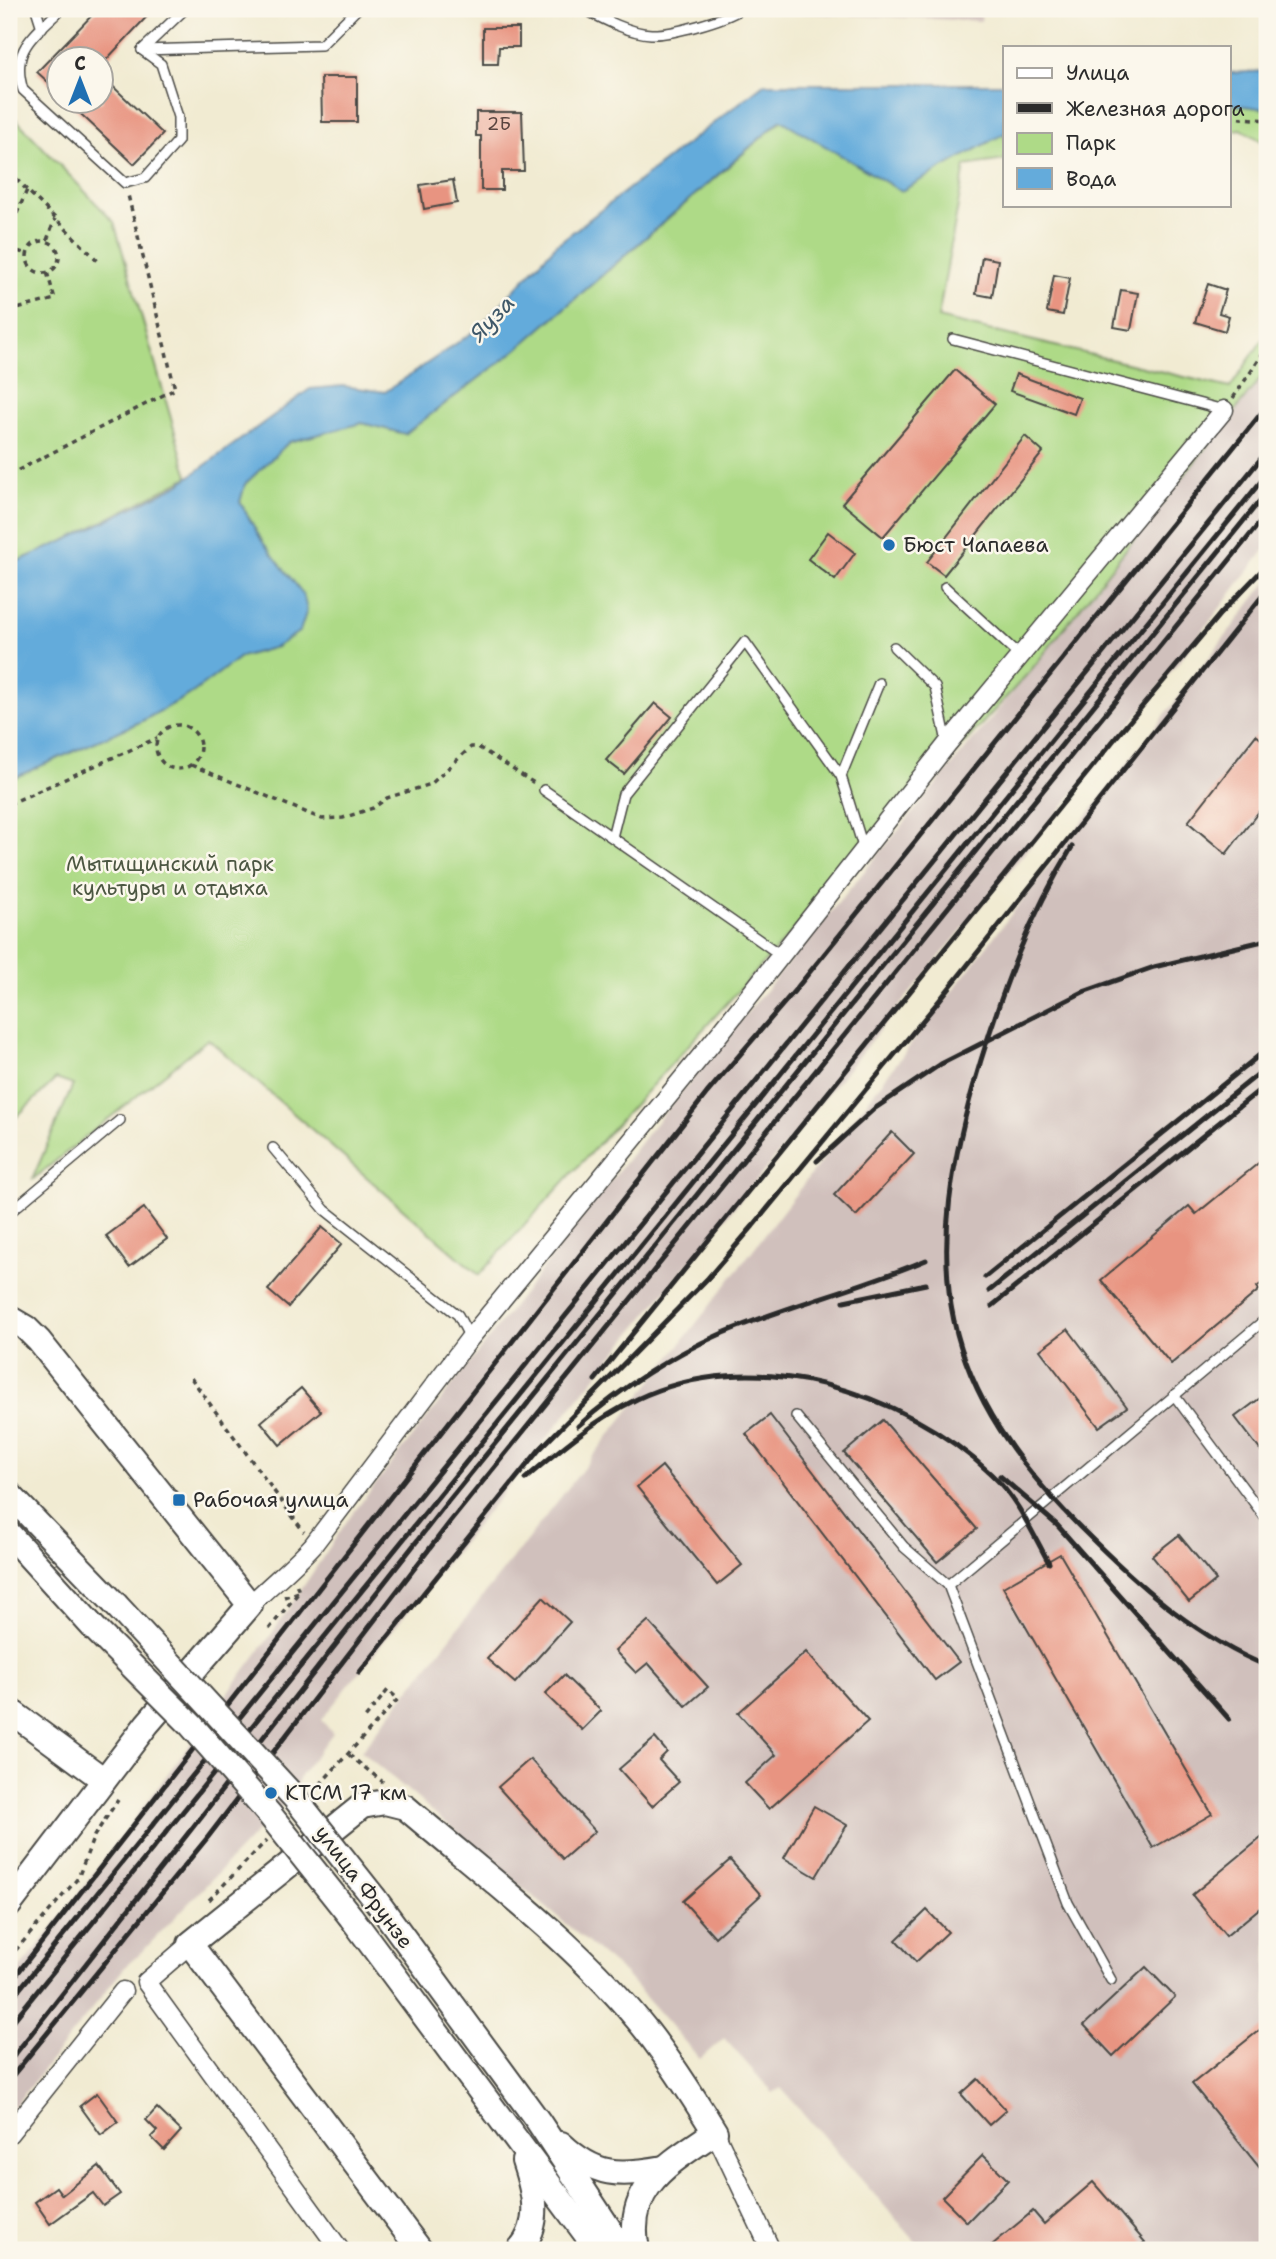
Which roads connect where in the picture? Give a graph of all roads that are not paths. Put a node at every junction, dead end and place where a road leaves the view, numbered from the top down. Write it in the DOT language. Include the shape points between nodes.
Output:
graph roads {
  1 [pos="36,9"];
  2 [pos="61,9"];
  3 [pos="185,9"];
  4 [pos="358,9"];
  5 [pos="584,9"];
  6 [pos="741,9"];
  7 [pos="42,28"];
  8 [pos="142,50"];
  9 [pos="953,339"];
  10 [pos="1224,410"];
  11 [pos="945,587"];
  12 [pos="894,647"];
  13 [pos="1019,655"];
  14 [pos="879,683"];
  15 [pos="948,743"];
  16 [pos="841,776"];
  17 [pos="544,790"];
  18 [pos="612,837"];
  19 [pos="865,852"];
  20 [pos="782,956"];
  21 [pos="120,1120"];
  22 [pos="273,1148"];
  23 [pos="9,1213"];
  24 [pos="9,1318"];
  25 [pos="1267,1318"];
  26 [pos="470,1338"];
  27 [pos="1174,1395"];
  28 [pos="796,1416"];
  29 [pos="9,1494"];
  30 [pos="1267,1520"];
  31 [pos="9,1534"];
  32 [pos="948,1586"];
  33 [pos="250,1605"];
  34 [pos="9,1710"];
  35 [pos="113,1787"];
  36 [pos="10,1903"];
  37 [pos="190,1944"];
  38 [pos="1111,1980"];
  39 [pos="123,1991"];
  40 [pos="538,2121"];
  41 [pos="715,2132"];
  42 [pos="9,2134"];
  43 [pos="515,2134"];
  44 [pos="664,2168"];
  45 [pos="340,2250"];
  46 [pos="420,2250"];
  47 [pos="519,2250"];
  48 [pos="598,2250"];
  49 [pos="623,2250"];
  50 [pos="637,2250"];
  51 [pos="771,2250"];
  1 -- 7 [label="lane"];
  2 -- 7 [label="lane"];
  3 -- 8 [label="lane"];
  4 -- 8 [label="lane" via="321,45"];
  5 -- 6 [label="lane" via="606,21 651,34 698,25"];
  7 -- 8 [label="lane" via="18,58 23,90 125,183 145,178 178,141 178,117 161,64"];
  9 -- 10 [label="lane"];
  10 -- 13 [label="street"];
  11 -- 13 [label="lane"];
  12 -- 15 [label="lane" via="935,687"];
  13 -- 15 [label="street"];
  14 -- 16 [label="lane"];
  15 -- 19 [label="street"];
  16 -- 18 [label="lane" via="745,642 623,794"];
  16 -- 19 [label="lane"];
  17 -- 18 [label="lane"];
  18 -- 20 [label="lane"];
  19 -- 20 [label="street"];
  20 -- 26 [label="street"];
  21 -- 23 [label="lane"];
  22 -- 26 [label="lane" via="325,1210 458,1315"];
  24 -- 33 [label="main road" via="39,1341"];
  25 -- 27 [label="lane"];
  26 -- 33 [label="street" via="313,1545"];
  27 -- 30 [label="lane"];
  27 -- 32 [label="lane"];
  28 -- 32 [label="lane" via="904,1547"];
  29 -- 40 [label="main road, улица Фрунзе, bridge" via="295,1798"];
  31 -- 43 [label="main road, улица Фрунзе, bridge" via="270,1815"];
  32 -- 38 [label="lane" via="1068,1903"];
  33 -- 35 [label="main road" via="147,1724"];
  34 -- 35 [label="main road"];
  35 -- 36 [label="main road"];
  37 -- 41 [label="main road" via="362,1806 376,1802 400,1805 547,1927 604,1983 647,2031"];
  37 -- 45 [label="street" via="146,1982"];
  37 -- 46 [label="main road"];
  39 -- 42 [label="street"];
  40 -- 44 [label="main road" via="569,2151 599,2170 629,2174"];
  40 -- 49 [label="main road, улица Фрунзе"];
  41 -- 44 [label="main road"];
  41 -- 51 [label="street"];
  43 -- 47 [label="main road" via="535,2203 532,2226"];
  43 -- 48 [label="main road, улица Фрунзе"];
  44 -- 50 [label="main road" via="645,2189 636,2209"];
}
